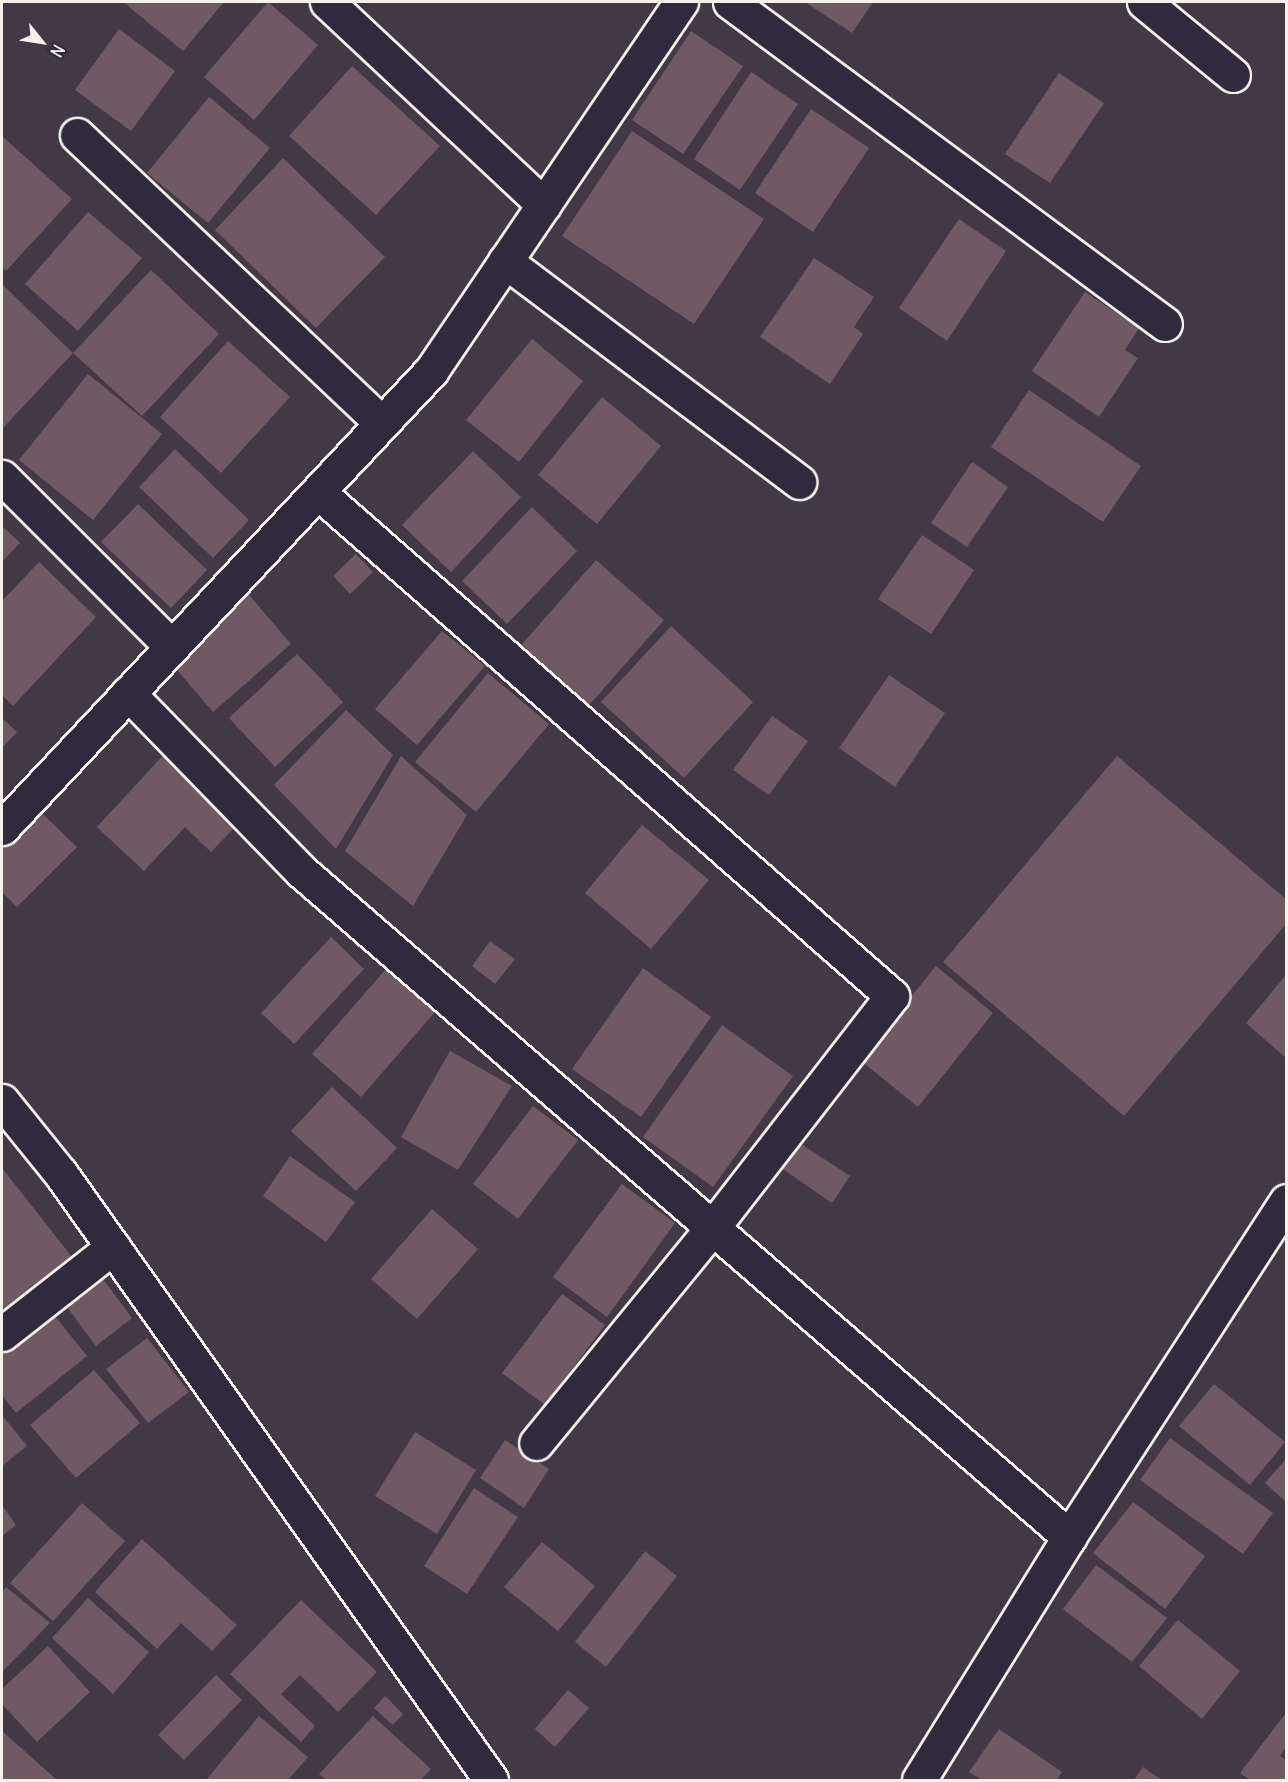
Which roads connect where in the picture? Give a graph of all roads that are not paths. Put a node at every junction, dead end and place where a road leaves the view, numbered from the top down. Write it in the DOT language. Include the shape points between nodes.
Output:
graph roads {
  1 [pos="327,2"];
  2 [pos="681,2"];
  3 [pos="730,2"];
  4 [pos="1144,2"];
  5 [pos="1233,75"];
  6 [pos="77,135"];
  7 [pos="543,205"];
  8 [pos="505,261"];
  9 [pos="1165,324"];
  10 [pos="382,423"];
  11 [pos="2,477"];
  12 [pos="799,482"];
  13 [pos="318,492"];
  14 [pos="172,647"];
  15 [pos="128,693"];
  16 [pos="2,828"];
  17 [pos="2,1101"];
  18 [pos="1287,1201"];
  19 [pos="713,1227"];
  20 [pos="113,1247"];
  21 [pos="2,1334"];
  22 [pos="536,1443"];
  23 [pos="1069,1537"];
  24 [pos="481,1776"];
  25 [pos="919,1780"];
  1 -- 7 [label="street"];
  2 -- 7 [label="street"];
  3 -- 9 [label="street"];
  4 -- 5 [label="street"];
  6 -- 10 [label="street"];
  7 -- 8 [label="street"];
  8 -- 10 [label="street" via="431,371"];
  8 -- 12 [label="street"];
  10 -- 13 [label="street"];
  11 -- 14 [label="street"];
  13 -- 14 [label="street"];
  13 -- 19 [label="street" via="892,996"];
  14 -- 15 [label="street"];
  15 -- 16 [label="street"];
  15 -- 19 [label="street" via="301,872"];
  17 -- 20 [label="street"];
  18 -- 23 [label="street"];
  19 -- 22 [label="street"];
  19 -- 23 [label="street"];
  20 -- 21 [label="street"];
  20 -- 24 [label="street"];
  23 -- 25 [label="street"];
}
